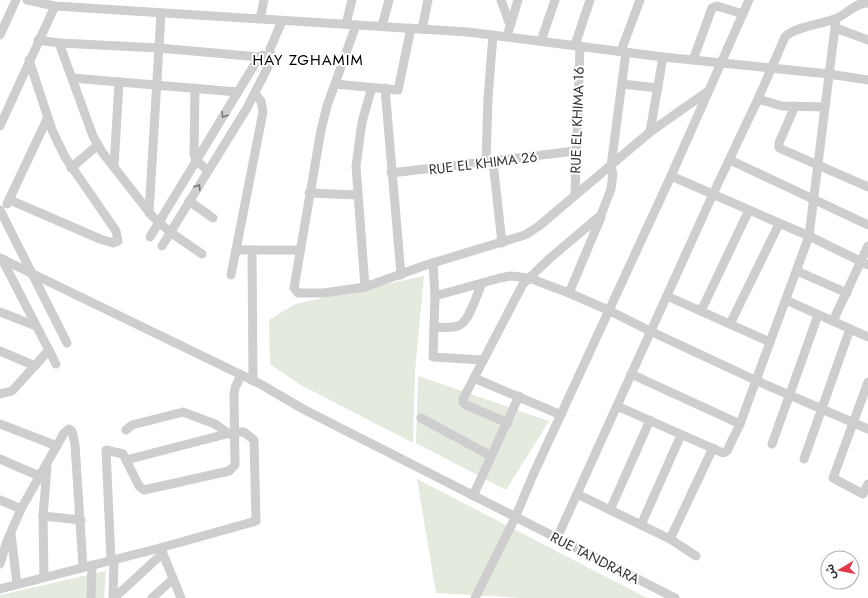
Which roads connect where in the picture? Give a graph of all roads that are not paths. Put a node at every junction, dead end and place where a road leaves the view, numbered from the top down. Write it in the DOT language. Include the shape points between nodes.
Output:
graph roads {
  1 [pos="16,0"];
  2 [pos="27,0"];
  3 [pos="264,0"];
  4 [pos="352,0"];
  5 [pos="389,0"];
  6 [pos="428,0"];
  7 [pos="501,0"];
  8 [pos="518,0"];
  9 [pos="555,0"];
  10 [pos="590,0"];
  11 [pos="640,0"];
  12 [pos="749,0"];
  13 [pos="868,3"];
  14 [pos="55,6"];
  15 [pos="161,13"];
  16 [pos="743,14"];
  17 [pos="260,19"];
  18 [pos="282,21"];
  19 [pos="836,23"];
  20 [pos="346,24"];
  21 [pos="356,25"];
  22 [pos="510,25"];
  23 [pos="382,26"];
  24 [pos="411,28"];
  25 [pos="422,29"];
  26 [pos="0,34"];
  27 [pos="493,35"];
  28 [pos="507,36"];
  29 [pos="38,40"];
  30 [pos="868,40"];
  31 [pos="540,41"];
  32 [pos="59,43"];
  33 [pos="578,45"];
  34 [pos="159,48"];
  35 [pos="270,49"];
  36 [pos="624,51"];
  37 [pos="259,57"];
  38 [pos="663,57"];
  39 [pos="29,60"];
  40 [pos="693,60"];
  41 [pos="271,61"];
  42 [pos="720,63"];
  43 [pos="770,68"];
  44 [pos="829,74"];
  45 [pos="72,78"];
  46 [pos="868,80"];
  47 [pos="120,82"];
  48 [pos="335,84"];
  49 [pos="622,84"];
  50 [pos="157,85"];
  51 [pos="372,87"];
  52 [pos="195,88"];
  53 [pos="385,88"];
  54 [pos="658,88"];
  55 [pos="707,92"];
  56 [pos="255,94"];
  57 [pos="236,95"];
  58 [pos="758,99"];
  59 [pos="795,106"];
  60 [pos="825,107"];
  61 [pos="247,108"];
  62 [pos="48,117"];
  63 [pos="0,124"];
  64 [pos="650,132"];
  65 [pos="98,145"];
  66 [pos="575,151"];
  67 [pos="196,160"];
  68 [pos="730,160"];
  69 [pos="489,162"];
  70 [pos="817,165"];
  71 [pos="611,166"];
  72 [pos="114,167"];
  73 [pos="70,168"];
  74 [pos="208,171"];
  75 [pos="391,174"];
  76 [pos="671,176"];
  77 [pos="868,187"];
  78 [pos="309,193"];
  79 [pos="713,194"];
  80 [pos="357,195"];
  81 [pos="575,195"];
  82 [pos="814,199"];
  83 [pos="10,200"];
  84 [pos="189,201"];
  85 [pos="0,210"];
  86 [pos="749,210"];
  87 [pos="149,213"];
  88 [pos="602,214"];
  89 [pos="214,218"];
  90 [pos="159,223"];
  91 [pos="779,224"];
  92 [pos="868,225"];
  93 [pos="170,232"];
  94 [pos="809,236"];
  95 [pos="150,237"];
  96 [pos="502,243"];
  97 [pos="162,246"];
  98 [pos="868,246"];
  99 [pos="236,250"];
  100 [pos="252,250"];
  101 [pos="300,250"];
  102 [pos="202,254"];
  103 [pos="1,257"];
  104 [pos="433,263"];
  105 [pos="865,263"];
  106 [pos="797,271"];
  107 [pos="31,273"];
  108 [pos="231,275"];
  109 [pos="401,275"];
  110 [pos="529,278"];
  111 [pos="482,282"];
  112 [pos="365,287"];
  113 [pos="847,292"];
  114 [pos="570,293"];
  115 [pos="435,296"];
  116 [pos="667,296"];
  117 [pos="786,300"];
  118 [pos="608,310"];
  119 [pos="701,311"];
  120 [pos="0,312"];
  121 [pos="818,315"];
  122 [pos="833,321"];
  123 [pos="730,324"];
  124 [pos="36,326"];
  125 [pos="434,327"];
  126 [pos="850,329"];
  127 [pos="650,331"];
  128 [pos="868,337"];
  129 [pos="67,342"];
  130 [pos="770,342"];
  131 [pos="49,350"];
  132 [pos="0,351"];
  133 [pos="483,360"];
  134 [pos="56,364"];
  135 [pos="35,366"];
  136 [pos="631,374"];
  137 [pos="241,375"];
  138 [pos="474,378"];
  139 [pos="755,380"];
  140 [pos="253,381"];
  141 [pos="868,382"];
  142 [pos="0,394"];
  143 [pos="789,394"];
  144 [pos="519,396"];
  145 [pos="617,406"];
  146 [pos="822,408"];
  147 [pos="561,415"];
  148 [pos="421,418"];
  149 [pos="650,420"];
  150 [pos="508,422"];
  151 [pos="853,423"];
  152 [pos="0,424"];
  153 [pos="740,424"];
  154 [pos="868,429"];
  155 [pos="126,430"];
  156 [pos="231,433"];
  157 [pos="681,435"];
  158 [pos="772,444"];
  159 [pos="57,446"];
  160 [pos="713,448"];
  161 [pos="491,456"];
  162 [pos="0,459"];
  163 [pos="804,459"];
  164 [pos="126,460"];
  165 [pos="47,464"];
  166 [pos="39,476"];
  167 [pos="868,484"];
  168 [pos="577,494"];
  169 [pos="473,496"];
  170 [pos="0,500"];
  171 [pos="21,510"];
  172 [pos="610,510"];
  173 [pos="43,516"];
  174 [pos="515,518"];
  175 [pos="81,520"];
  176 [pos="641,525"];
  177 [pos="6,537"];
  178 [pos="557,538"];
  179 [pos="670,540"];
  180 [pos="162,551"];
  181 [pos="696,556"];
  182 [pos="113,560"];
  183 [pos="0,564"];
  184 [pos="87,566"];
  185 [pos="44,577"];
  186 [pos="173,579"];
  187 [pos="17,584"];
  188 [pos="0,589"];
  189 [pos="91,598"];
  190 [pos="114,598"];
  191 [pos="152,598"];
  192 [pos="181,598"];
  193 [pos="475,598"];
  194 [pos="675,598"];
  1 -- 26 [label="street"];
  2 -- 14 [label="street"];
  3 -- 17 [label="street"];
  4 -- 20 [label="street"];
  5 -- 23 [label="street"];
  6 -- 25 [label="street"];
  7 -- 22 [label="street"];
  8 -- 22 [label="street"];
  9 -- 31 [label="street"];
  10 -- 33 [label="street, RUE EL KHIMA 16"];
  11 -- 36 [label="street"];
  12 -- 16 [label="street"];
  13 -- 19 [label="street" via="861,3"];
  14 -- 15 [label="street"];
  14 -- 29 [label="street"];
  15 -- 17 [label="street"];
  15 -- 34 [label="street"];
  16 -- 40 [label="street" via="717,6 712,8"];
  16 -- 42 [label="street"];
  17 -- 18 [label="street"];
  18 -- 20 [label="street"];
  18 -- 35 [label="street"];
  19 -- 30 [label="street"];
  19 -- 43 [label="street" via="788,33"];
  19 -- 44 [label="street"];
  20 -- 21 [label="street"];
  21 -- 23 [label="street"];
  21 -- 48 [label="street"];
  22 -- 28 [label="street"];
  23 -- 24 [label="street"];
  24 -- 25 [label="street"];
  24 -- 53 [label="street" via="398,90"];
  25 -- 27 [label="street"];
  27 -- 28 [label="street"];
  27 -- 69 [label="street" via="488,98"];
  28 -- 31 [label="street"];
  29 -- 32 [label="street"];
  29 -- 39 [label="street"];
  31 -- 33 [label="street"];
  32 -- 34 [label="street"];
  32 -- 45 [label="street"];
  33 -- 36 [label="street"];
  33 -- 66 [label="street, RUE EL KHIMA 16"];
  34 -- 37 [label="street"];
  34 -- 50 [label="street"];
  35 -- 37 [label="street"];
  35 -- 41 [label="street"];
  36 -- 38 [label="street"];
  36 -- 49 [label="street"];
  37 -- 41 [label="street"];
  37 -- 57 [label="street"];
  38 -- 40 [label="street"];
  38 -- 54 [label="street"];
  39 -- 62 [label="street"];
  39 -- 63 [label="street"];
  40 -- 42 [label="street"];
  41 -- 56 [label="street"];
  42 -- 43 [label="street"];
  42 -- 55 [label="street"];
  43 -- 44 [label="street"];
  43 -- 58 [label="street"];
  44 -- 46 [label="street"];
  44 -- 60 [label="street"];
  45 -- 47 [label="street"];
  45 -- 65 [label="street"];
  47 -- 50 [label="street"];
  47 -- 72 [label="street"];
  48 -- 51 [label="street"];
  48 -- 78 [label="street" via="320,130"];
  49 -- 54 [label="street"];
  49 -- 71 [label="street"];
  50 -- 52 [label="street"];
  50 -- 87 [label="street"];
  51 -- 53 [label="street"];
  51 -- 80 [label="street" via="362,122 358,149"];
  52 -- 57 [label="street"];
  52 -- 67 [label="street" via="193,141"];
  53 -- 75 [label="street"];
  54 -- 64 [label="street"];
  55 -- 64 [label="street"];
  55 -- 76 [label="street"];
  56 -- 61 [label="street"];
  56 -- 99 [label="street" via="262,101 263,112"];
  57 -- 61 [label="street"];
  57 -- 67 [label="street, one-way"];
  58 -- 59 [label="street" via="782,106"];
  58 -- 68 [label="street"];
  59 -- 60 [label="street"];
  59 -- 70 [label="street" via="778,148"];
  60 -- 70 [label="street"];
  61 -- 74 [label="street"];
  62 -- 73 [label="street" via="57,143"];
  62 -- 83 [label="street"];
  64 -- 71 [label="street"];
  65 -- 72 [label="street"];
  65 -- 73 [label="street"];
  66 -- 69 [label="street, RUE EL KHIMA 26"];
  66 -- 81 [label="street, RUE EL KHIMA 16"];
  67 -- 74 [label="street"];
  67 -- 90 [label="street"];
  68 -- 79 [label="street"];
  68 -- 82 [label="street"];
  69 -- 75 [label="street, RUE EL KHIMA 26"];
  69 -- 96 [label="street"];
  70 -- 77 [label="street"];
  70 -- 82 [label="street"];
  71 -- 81 [label="street"];
  71 -- 88 [label="street" via="611,190"];
  72 -- 87 [label="street"];
  73 -- 83 [label="street" via="116,230 119,239 117,243 100,239"];
  84 -- 74 [label="street, one-way"];
  75 -- 109 [label="street"];
  76 -- 79 [label="street"];
  76 -- 118 [label="street"];
  78 -- 80 [label="street"];
  78 -- 101 [label="street"];
  79 -- 86 [label="street"];
  79 -- 116 [label="street"];
  80 -- 112 [label="street"];
  81 -- 96 [label="street" via="531,232"];
  82 -- 92 [label="street"];
  82 -- 94 [label="street"];
  83 -- 85 [label="street"];
  84 -- 89 [label="street"];
  84 -- 93 [label="street"];
  85 -- 107 [label="street"];
  86 -- 91 [label="street"];
  86 -- 119 [label="street"];
  87 -- 90 [label="street"];
  88 -- 110 [label="street"];
  88 -- 114 [label="street"];
  90 -- 93 [label="street"];
  90 -- 95 [label="street"];
  91 -- 94 [label="street"];
  91 -- 123 [label="street"];
  93 -- 97 [label="street"];
  93 -- 102 [label="street"];
  94 -- 105 [label="street"];
  94 -- 106 [label="street"];
  96 -- 104 [label="street"];
  98 -- 105 [label="street"];
  99 -- 100 [label="street"];
  99 -- 108 [label="street"];
  100 -- 101 [label="street"];
  100 -- 140 [label="street"];
  101 -- 112 [label="street" via="294,288 296,292 324,293"];
  103 -- 107 [label="street, RUE TANDRARA"];
  103 -- 124 [label="street"];
  104 -- 109 [label="street"];
  104 -- 115 [label="street"];
  105 -- 113 [label="street"];
  106 -- 113 [label="street"];
  106 -- 117 [label="street"];
  107 -- 129 [label="street"];
  107 -- 137 [label="street, RUE TANDRARA"];
  109 -- 112 [label="street"];
  110 -- 111 [label="street" via="511,276"];
  110 -- 114 [label="street"];
  110 -- 133 [label="street" via="517,294"];
  111 -- 115 [label="street"];
  111 -- 125 [label="street" via="462,324"];
  113 -- 122 [label="street"];
  114 -- 118 [label="street"];
  115 -- 125 [label="street"];
  116 -- 119 [label="street"];
  116 -- 127 [label="street"];
  117 -- 121 [label="street"];
  117 -- 130 [label="street"];
  118 -- 127 [label="street"];
  118 -- 147 [label="street"];
  119 -- 123 [label="street"];
  120 -- 124 [label="street"];
  121 -- 122 [label="street"];
  121 -- 143 [label="street"];
  122 -- 126 [label="street"];
  123 -- 130 [label="street"];
  124 -- 131 [label="street"];
  125 -- 133 [label="street" via="433,357"];
  126 -- 128 [label="street"];
  126 -- 146 [label="street"];
  127 -- 136 [label="street"];
  127 -- 139 [label="street"];
  130 -- 139 [label="street"];
  131 -- 134 [label="street"];
  131 -- 135 [label="street"];
  132 -- 135 [label="street"];
  133 -- 138 [label="street"];
  135 -- 142 [label="street" via="12,391"];
  136 -- 145 [label="street"];
  136 -- 153 [label="street"];
  137 -- 140 [label="street, RUE TANDRARA"];
  137 -- 156 [label="street" via="235,388"];
  138 -- 144 [label="street"];
  138 -- 150 [label="street" via="463,402"];
  139 -- 143 [label="street"];
  139 -- 153 [label="street"];
  140 -- 169 [label="street, RUE TANDRARA"];
  141 -- 151 [label="street"];
  143 -- 146 [label="street"];
  143 -- 158 [label="street"];
  144 -- 147 [label="street"];
  144 -- 150 [label="street"];
  145 -- 149 [label="street"];
  145 -- 168 [label="street"];
  146 -- 151 [label="street"];
  146 -- 163 [label="street"];
  147 -- 174 [label="street"];
  148 -- 161 [label="street"];
  149 -- 157 [label="street"];
  149 -- 172 [label="street"];
  150 -- 161 [label="street"];
  151 -- 154 [label="street"];
  151 -- 167 [label="street" via="833,478 863,494"];
  152 -- 159 [label="street"];
  153 -- 160 [label="street" via="727,451 723,453"];
  155 -- 156 [label="street" via="132,425 183,412"];
  156 -- 164 [label="street"];
  156 -- 164 [label="street" via="235,465 228,471 145,490 139,486"];
  156 -- 180 [label="street" via="244,432 254,438 256,521"];
  157 -- 160 [label="street"];
  157 -- 176 [label="street"];
  159 -- 165 [label="street"];
  159 -- 175 [label="street" via="64,433 69,429 72,431"];
  160 -- 179 [label="street"];
  161 -- 169 [label="street"];
  162 -- 166 [label="street"];
  164 -- 182 [label="street" via="123,454 106,450"];
  165 -- 166 [label="street"];
  165 -- 173 [label="street"];
  166 -- 171 [label="street"];
  168 -- 172 [label="street"];
  168 -- 178 [label="street"];
  169 -- 174 [label="street, RUE TANDRARA"];
  170 -- 171 [label="street"];
  171 -- 177 [label="street"];
  172 -- 176 [label="street"];
  173 -- 175 [label="street"];
  173 -- 185 [label="street"];
  174 -- 178 [label="street, RUE TANDRARA"];
  174 -- 193 [label="street"];
  175 -- 184 [label="street"];
  176 -- 179 [label="street"];
  177 -- 183 [label="street"];
  177 -- 187 [label="street"];
  178 -- 194 [label="street, RUE TANDRARA"];
  179 -- 181 [label="street"];
  180 -- 182 [label="street"];
  180 -- 186 [label="street"];
  180 -- 190 [label="street"];
  182 -- 184 [label="street"];
  182 -- 190 [label="street"];
  184 -- 185 [label="street"];
  184 -- 189 [label="street"];
  185 -- 187 [label="street"];
  186 -- 191 [label="street"];
  186 -- 192 [label="street"];
  187 -- 188 [label="street"];
}
